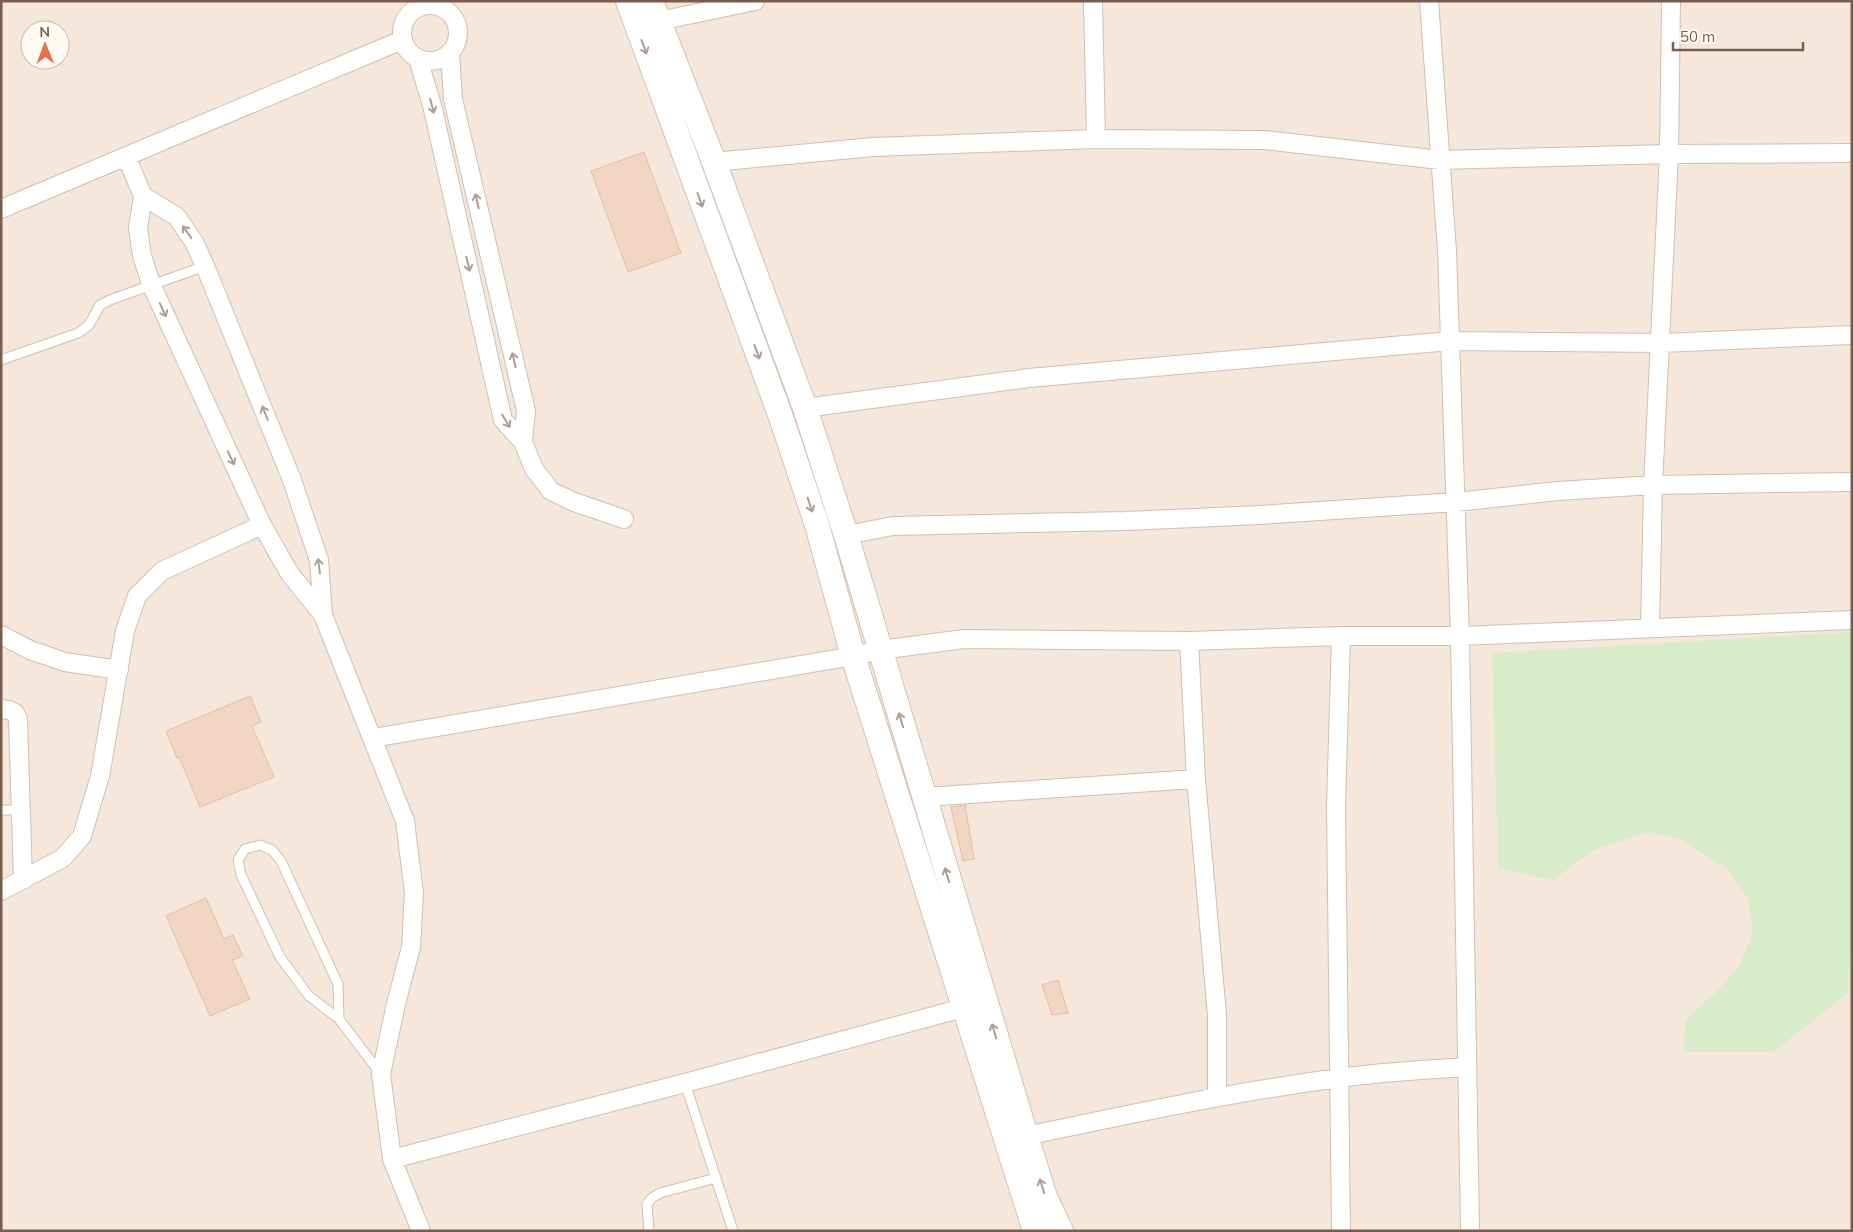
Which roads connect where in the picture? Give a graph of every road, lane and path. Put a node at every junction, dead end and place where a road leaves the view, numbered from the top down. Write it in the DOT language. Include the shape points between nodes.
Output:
graph roads {
  1 [pos="628,1"];
  2 [pos="755,1"];
  3 [pos="1093,1"];
  4 [pos="1429,1"];
  5 [pos="1672,1"];
  6 [pos="438,4"];
  7 [pos="412,6"];
  8 [pos="655,11"];
  9 [pos="402,40"];
  10 [pos="450,53"];
  11 [pos="418,59"];
  12 [pos="1096,140"];
  13 [pos="1852,153"];
  14 [pos="1669,154"];
  15 [pos="126,156"];
  16 [pos="1440,160"];
  17 [pos="714,162"];
  18 [pos="143,196"];
  19 [pos="1,209"];
  20 [pos="205,266"];
  21 [pos="151,284"];
  22 [pos="1852,335"];
  23 [pos="1450,341"];
  24 [pos="1660,343"];
  25 [pos="1,360"];
  26 [pos="805,408"];
  27 [pos="523,442"];
  28 [pos="1852,482"];
  29 [pos="1653,485"];
  30 [pos="1456,502"];
  31 [pos="624,519"];
  32 [pos="262,525"];
  33 [pos="846,535"];
  34 [pos="323,615"];
  35 [pos="1852,620"];
  36 [pos="1650,628"];
  37 [pos="1,635"];
  38 [pos="1341,636"];
  39 [pos="1460,636"];
  40 [pos="1189,641"];
  41 [pos="880,650"];
  42 [pos="853,656"];
  43 [pos="118,670"];
  44 [pos="1,709"];
  45 [pos="373,738"];
  46 [pos="1196,779"];
  47 [pos="924,797"];
  48 [pos="1,810"];
  49 [pos="21,810"];
  50 [pos="23,880"];
  51 [pos="1,891"];
  52 [pos="963,1008"];
  53 [pos="340,1019"];
  54 [pos="1468,1067"];
  55 [pos="381,1074"];
  56 [pos="1339,1078"];
  57 [pos="685,1083"];
  58 [pos="1217,1097"];
  59 [pos="1026,1136"];
  60 [pos="392,1159"];
  61 [pos="716,1178"];
  62 [pos="421,1231"];
  63 [pos="649,1231"];
  64 [pos="734,1231"];
  65 [pos="1035,1231"];
  66 [pos="1061,1231"];
  67 [pos="1341,1231"];
  68 [pos="1470,1231"];
  1 -- 42 [label="main road, one-way" via="782,420 817,525"];
  2 -- 8 [label="street"];
  3 -- 12 [label="street"];
  4 -- 16 [label="street"];
  5 -- 14 [label="street"];
  6 -- 7 [label="street"];
  6 -- 10 [label="street" via="452,15 458,26 458,39"];
  7 -- 9 [label="street" via="402,27"];
  8 -- 17 [label="main road"];
  9 -- 11 [label="street"];
  9 -- 15 [label="street"];
  10 -- 11 [label="street" via="430,62"];
  27 -- 10 [label="street, one-way" via="526,411 453,99"];
  11 -- 27 [label="street, one-way" via="432,105 503,420"];
  12 -- 16 [label="street" via="1265,140"];
  12 -- 17 [label="street" via="873,147"];
  13 -- 14 [label="street"];
  14 -- 16 [label="street"];
  14 -- 24 [label="street"];
  15 -- 18 [label="street"];
  15 -- 19 [label="street"];
  16 -- 23 [label="street"];
  17 -- 26 [label="main road"];
  20 -- 18 [label="street, one-way" via="177,217"];
  18 -- 21 [label="street" via="138,228"];
  20 -- 21 [label="lane"];
  34 -- 20 [label="street, one-way" via="319,560 292,480"];
  21 -- 25 [label="lane" via="100,306 89,326 78,333"];
  21 -- 32 [label="street, one-way"];
  22 -- 24 [label="street"];
  23 -- 24 [label="street"];
  23 -- 26 [label="street" via="1029,378"];
  23 -- 30 [label="street"];
  24 -- 29 [label="street"];
  26 -- 33 [label="main road"];
  27 -- 31 [label="street" via="534,469 551,491"];
  28 -- 29 [label="street"];
  29 -- 30 [label="street"];
  29 -- 36 [label="street"];
  30 -- 33 [label="street" via="1212,517 893,526"];
  30 -- 39 [label="street"];
  32 -- 34 [label="street" via="290,574"];
  32 -- 43 [label="street" via="162,571 137,596 125,631"];
  33 -- 41 [label="main road"];
  34 -- 45 [label="street"];
  35 -- 36 [label="street"];
  36 -- 39 [label="street"];
  37 -- 43 [label="street" via="30,650 65,662"];
  38 -- 39 [label="street"];
  38 -- 40 [label="street"];
  38 -- 56 [label="street" via="1336,806"];
  39 -- 54 [label="street"];
  40 -- 41 [label="street" via="964,639"];
  40 -- 46 [label="street"];
  41 -- 42 [label="street"];
  47 -- 41 [label="main road, one-way"];
  42 -- 45 [label="street"];
  42 -- 52 [label="main road"];
  43 -- 50 [label="street" via="100,776 82,836 63,858"];
  44 -- 49 [label="street" via="15,713 18,719"];
  45 -- 55 [label="street" via="405,821 414,893 411,947"];
  46 -- 47 [label="street"];
  46 -- 58 [label="street" via="1217,1015"];
  59 -- 47 [label="main road, one-way"];
  48 -- 49 [label="lane"];
  49 -- 50 [label="street"];
  50 -- 51 [label="street"];
  52 -- 57 [label="street"];
  52 -- 65 [label="main road"];
  53 -- 53 [label="lane" via="309,996 280,957 241,875 238,860 245,848 260,845 272,850 282,861 338,984"];
  53 -- 55 [label="lane"];
  54 -- 56 [label="street"];
  54 -- 68 [label="street"];
  55 -- 60 [label="street"];
  56 -- 58 [label="street"];
  56 -- 67 [label="street"];
  57 -- 60 [label="street"];
  57 -- 61 [label="lane"];
  58 -- 59 [label="street"];
  66 -- 59 [label="main road, one-way"];
  60 -- 62 [label="street"];
  61 -- 63 [label="lane" via="652,1198 647,1204"];
  61 -- 64 [label="lane"];
}
